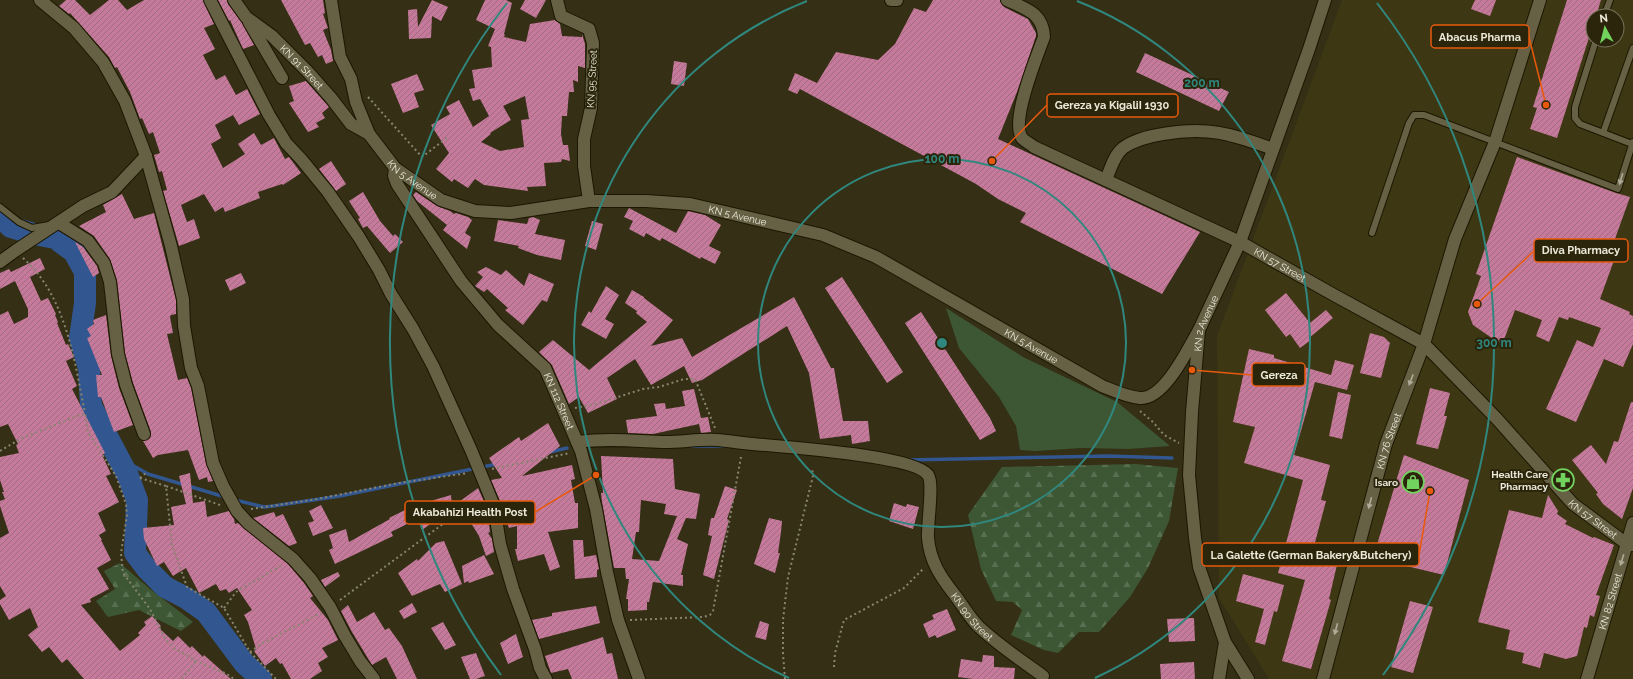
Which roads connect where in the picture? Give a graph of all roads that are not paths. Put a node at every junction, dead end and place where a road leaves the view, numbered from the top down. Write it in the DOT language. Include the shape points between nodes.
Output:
graph roads {
  1 [pos="40,0"];
  2 [pos="210,0"];
  3 [pos="234,0"];
  4 [pos="331,0"];
  5 [pos="557,0"];
  6 [pos="891,0"];
  7 [pos="897,0"];
  8 [pos="1007,0"];
  9 [pos="1325,0"];
  10 [pos="1540,0"];
  11 [pos="246,17"];
  12 [pos="1593,48"];
  13 [pos="1633,48"];
  14 [pos="282,78"];
  15 [pos="369,134"];
  16 [pos="1603,134"];
  17 [pos="1495,142"];
  18 [pos="1633,143"];
  19 [pos="1273,149"];
  20 [pos="146,156"];
  21 [pos="395,168"];
  22 [pos="1106,180"];
  23 [pos="589,201"];
  24 [pos="0,207"];
  25 [pos="59,223"];
  26 [pos="1372,233"];
  27 [pos="1240,242"];
  28 [pos="0,262"];
  29 [pos="1199,330"];
  30 [pos="1424,344"];
  31 [pos="144,434"];
  32 [pos="579,446"];
  33 [pos="1633,523"];
  34 [pos="1630,545"];
  35 [pos="1225,642"];
  36 [pos="1043,676"];
  37 [pos="374,679"];
  38 [pos="546,679"];
  39 [pos="639,679"];
  40 [pos="1219,679"];
  41 [pos="1248,679"];
  42 [pos="1323,679"];
  43 [pos="1587,679"];
  1 -- 20 [label="street" via="74,28 103,62 125,101"];
  2 -- 38 [label="street" via="286,143 328,192 359,237 433,366 494,506 500,544 519,608"];
  3 -- 11 [label="street, KN 91 Street"];
  4 -- 15 [label="street, KN 5 Avenue" via="340,57 351,79 356,102"];
  5 -- 23 [label="street, KN 95 Street" via="561,16 589,29 593,43 591,108 584,138 584,166"];
  6 -- 7 [label="street"];
  8 -- 22 [label="street, KN 57 Street" via="1029,10 1044,28 1044,37 1021,105 1018,126 1022,138 1034,147"];
  9 -- 19 [label="street, KN 2 Avenue"];
  10 -- 17 [label="street, KN 76 Street"];
  11 -- 14 [label="street"];
  11 -- 15 [label="street, KN 91 Street" via="272,36 308,72 351,124"];
  12 -- 16 [label="lane" via="1575,107 1576,118 1580,124"];
  13 -- 16 [label="lane"];
  15 -- 21 [label="street, KN 5 Avenue"];
  16 -- 18 [label="lane"];
  18 -- 17 [label="lane, one-way" via="1618,189"];
  17 -- 26 [label="lane" via="1424,114 1414,115 1408,123"];
  17 -- 30 [label="street, KN 76 Street" via="1455,239"];
  19 -- 22 [label="street" via="1221,132 1182,130 1154,135 1123,148 1116,156"];
  19 -- 27 [label="street, KN 2 Avenue"];
  20 -- 25 [label="street" via="112,192 83,206"];
  20 -- 37 [label="street" via="172,246 191,368 198,386 213,462 223,486 237,511 248,523 293,559 330,607 360,661"];
  21 -- 23 [label="street, KN 5 Avenue" via="441,200 475,211 511,213"];
  21 -- 32 [label="street, KN 112 Street" via="397,184 461,281 498,325 545,368"];
  22 -- 27 [label="street, KN 57 Street"];
  23 -- 29 [label="street, KN 5 Avenue" via="690,204 823,235 876,257 1102,386 1122,394 1142,398 1154,396 1164,386"];
  24 -- 25 [label="lane" via="19,222 32,228"];
  25 -- 28 [label="street"];
  25 -- 31 [label="street" via="88,241 104,263 110,282 118,354"];
  27 -- 29 [label="street, KN 2 Avenue"];
  27 -- 30 [label="street, KN 57 Street"];
  29 -- 35 [label="street, KN 2 Avenue" via="1190,449 1191,506 1199,567"];
  30 -- 34 [label="street, KN 57 Street" via="1497,419 1573,504"];
  30 -- 42 [label="street, KN 76 Street, one-way" via="1386,444"];
  32 -- 36 [label="street, KN 90 Street" via="598,439 666,442 716,440 874,457 924,470 931,485 928,538 931,558 937,572 977,624"];
  32 -- 39 [label="street, KN 112 Street" via="596,509 618,620"];
  33 -- 34 [label="street, KN 82 Street"];
  34 -- 43 [label="street, KN 82 Street, one-way"];
  35 -- 40 [label="street"];
  35 -- 41 [label="street, KN 2 Avenue"];
}
